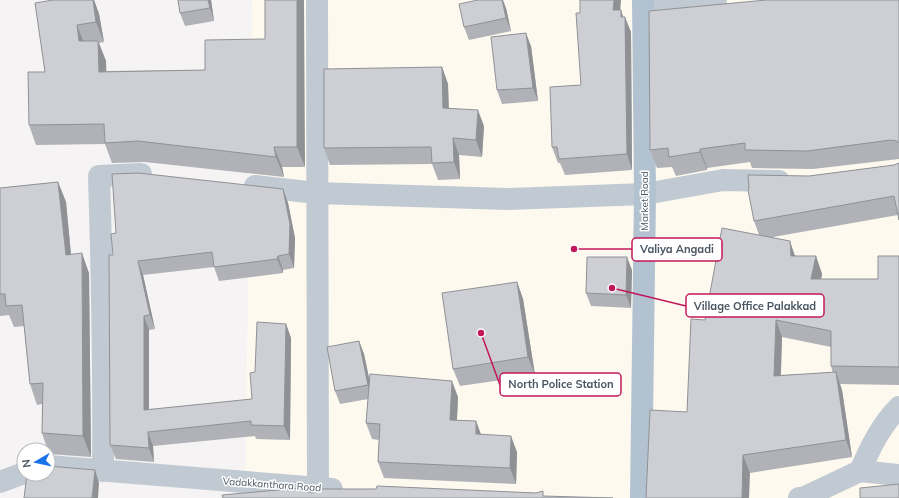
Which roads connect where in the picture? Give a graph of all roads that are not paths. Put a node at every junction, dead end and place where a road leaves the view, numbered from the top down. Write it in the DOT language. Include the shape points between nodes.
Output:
graph roads {
  1 [pos="317,0"];
  2 [pos="716,0"];
  3 [pos="643,3"];
  4 [pos="159,176"];
  5 [pos="799,182"];
  6 [pos="238,184"];
  7 [pos="316,193"];
  8 [pos="645,194"];
  9 [pos="899,407"];
  10 [pos="56,467"];
  11 [pos="103,471"];
  12 [pos="860,471"];
  13 [pos="16,475"];
  14 [pos="899,475"];
  15 [pos="0,482"];
  16 [pos="349,490"];
  17 [pos="318,493"];
  18 [pos="641,498"];
  19 [pos="799,498"];
  1 -- 7 [label="street"];
  2 -- 3 [label="street"];
  3 -- 8 [label="main road, Market Road"];
  4 -- 11 [label="street" via="99,176"];
  5 -- 8 [label="street" via="723,180"];
  6 -- 7 [label="street"];
  7 -- 8 [label="street" via="508,199"];
  7 -- 17 [label="street"];
  8 -- 18 [label="main road, Market Road"];
  9 -- 12 [label="street" via="877,436"];
  10 -- 11 [label="street, Vadakkanthara Road"];
  11 -- 17 [label="street, Vadakkanthara Road"];
  12 -- 14 [label="street"];
  12 -- 19 [label="street"];
  13 -- 15 [label="street"];
  16 -- 17 [label="street, Vadakkanthara Road"];
}
